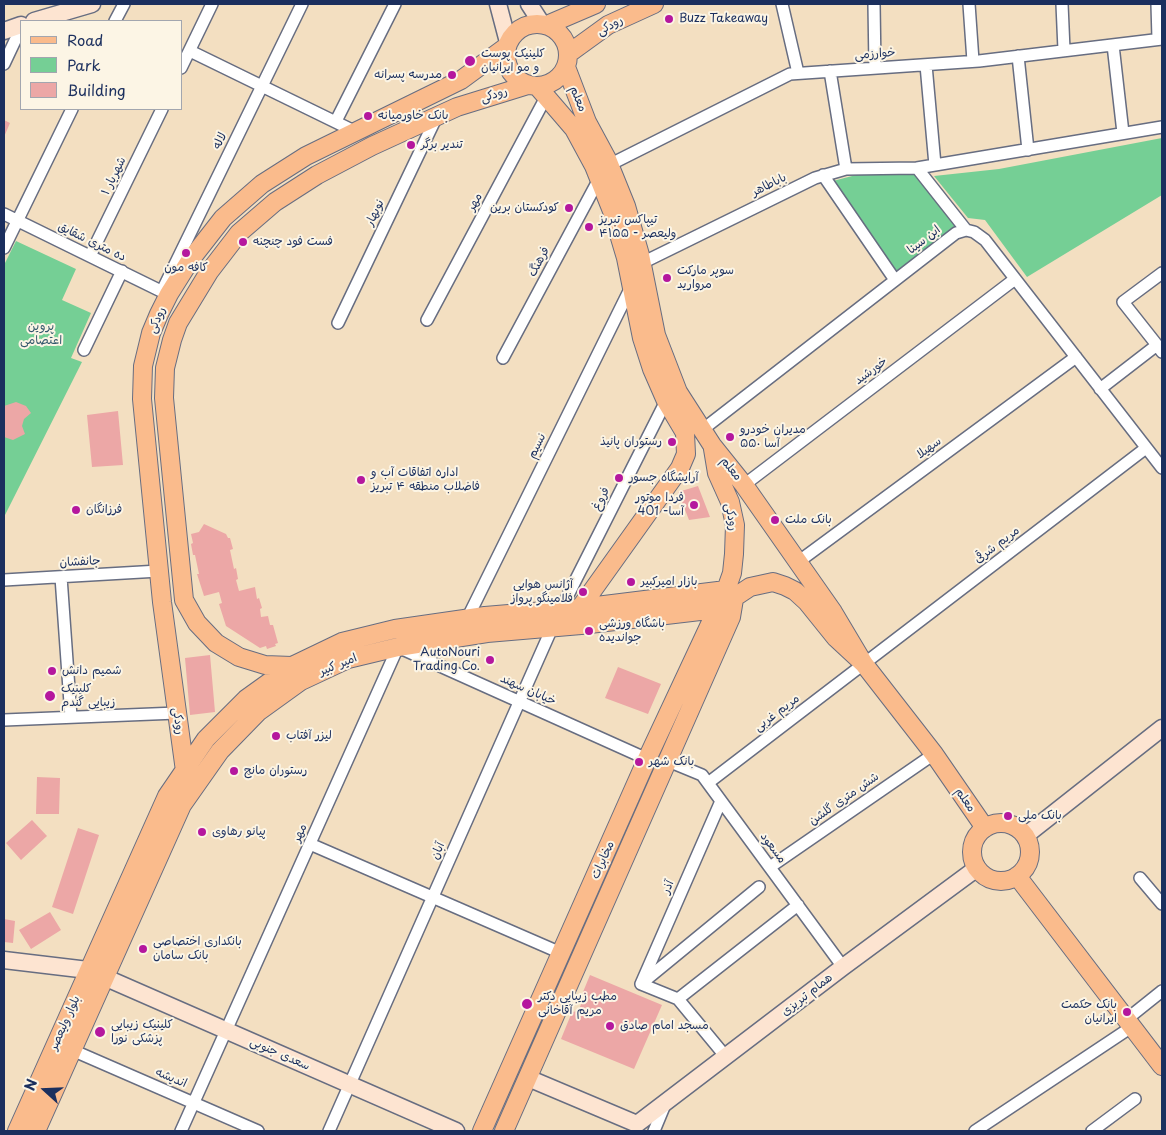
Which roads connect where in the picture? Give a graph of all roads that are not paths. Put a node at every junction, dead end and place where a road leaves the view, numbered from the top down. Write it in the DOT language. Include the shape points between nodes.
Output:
graph roads {
  1 [pos="92,4"];
  2 [pos="124,4"];
  3 [pos="212,4"];
  4 [pos="302,4"];
  5 [pos="395,4"];
  6 [pos="498,4"];
  7 [pos="529,4"];
  8 [pos="596,4"];
  9 [pos="654,4"];
  10 [pos="782,4"];
  11 [pos="874,4"];
  12 [pos="969,4"];
  13 [pos="1062,4"];
  14 [pos="1157,4"];
  15 [pos="37,20"];
  16 [pos="116,20"];
  17 [pos="544,24"];
  18 [pos="20,27"];
  19 [pos="20,29"];
  20 [pos="4,31"];
  21 [pos="1160,39"];
  22 [pos="1113,44"];
  23 [pos="507,45"];
  24 [pos="1064,50"];
  25 [pos="190,51"];
  26 [pos="1018,56"];
  27 [pos="567,61"];
  28 [pos="972,61"];
  29 [pos="4,64"];
  30 [pos="926,65"];
  31 [pos="182,66"];
  32 [pos="875,68"];
  33 [pos="830,71"];
  34 [pos="798,73"];
  35 [pos="262,86"];
  36 [pos="537,89"];
  37 [pos="72,110"];
  38 [pos="162,110"];
  39 [pos="437,116"];
  40 [pos="336,121"];
  41 [pos="1162,127"];
  42 [pos="354,130"];
  43 [pos="1123,133"];
  44 [pos="1028,150"];
  45 [pos="935,165"];
  46 [pos="290,166"];
  47 [pos="917,168"];
  48 [pos="846,169"];
  49 [pos="604,172"];
  50 [pos="823,175"];
  51 [pos="300,186"];
  52 [pos="4,214"];
  53 [pos="17,220"];
  54 [pos="966,230"];
  55 [pos="4,248"];
  56 [pos="90,256"];
  57 [pos="642,263"];
  58 [pos="122,271"];
  59 [pos="1162,273"];
  60 [pos="1015,279"];
  61 [pos="896,280"];
  62 [pos="632,285"];
  63 [pos="166,293"];
  64 [pos="159,314"];
  65 [pos="427,320"];
  66 [pos="178,323"];
  67 [pos="338,323"];
  68 [pos="1159,349"];
  69 [pos="84,350"];
  70 [pos="1076,357"];
  71 [pos="503,358"];
  72 [pos="1100,389"];
  73 [pos="666,401"];
  74 [pos="707,438"];
  75 [pos="1146,448"];
  76 [pos="1162,468"];
  77 [pos="744,485"];
  78 [pos="798,562"];
  79 [pos="159,571"];
  80 [pos="61,577"];
  81 [pos="4,580"];
  82 [pos="730,595"];
  83 [pos="561,609"];
  84 [pos="717,609"];
  85 [pos="581,617"];
  86 [pos="467,618"];
  87 [pos="552,628"];
  88 [pos="395,629"];
  89 [pos="398,647"];
  90 [pos="864,664"];
  91 [pos="292,666"];
  92 [pos="519,702"];
  93 [pos="177,713"];
  94 [pos="71,717"];
  95 [pos="4,720"];
  96 [pos="1162,728"];
  97 [pos="934,754"];
  98 [pos="647,759"];
  99 [pos="668,761"];
  100 [pos="185,770"];
  101 [pos="708,783"];
  102 [pos="721,801"];
  103 [pos="985,828"];
  104 [pos="1025,836"];
  105 [pos="310,844"];
  106 [pos="770,867"];
  107 [pos="977,868"];
  108 [pos="1017,876"];
  109 [pos="1140,878"];
  110 [pos="759,886"];
  111 [pos="432,898"];
  112 [pos="584,903"];
  113 [pos="1162,904"];
  114 [pos="798,905"];
  115 [pos="602,910"];
  116 [pos="561,953"];
  117 [pos="4,960"];
  118 [pos="844,967"];
  119 [pos="96,973"];
  120 [pos="641,984"];
  121 [pos="1162,991"];
  122 [pos="678,999"];
  123 [pos="1130,1023"];
  124 [pos="226,1030"];
  125 [pos="72,1050"];
  126 [pos="726,1057"];
  127 [pos="1162,1066"];
  128 [pos="528,1078"];
  129 [pos="350,1085"];
  130 [pos="1135,1099"];
  131 [pos="667,1101"];
  132 [pos="194,1103"];
  133 [pos="17,1131"];
  134 [pos="36,1131"];
  135 [pos="181,1131"];
  136 [pos="258,1131"];
  137 [pos="329,1131"];
  138 [pos="456,1131"];
  139 [pos="482,1131"];
  140 [pos="504,1131"];
  141 [pos="654,1131"];
  142 [pos="975,1131"];
  143 [pos="1092,1131"];
  1 -- 15 [label="main road"];
  2 -- 16 [label="street"];
  3 -- 25 [label="street"];
  4 -- 35 [label="street, لاله"];
  5 -- 40 [label="street"];
  6 -- 23 [label="main road"];
  7 -- 17 [label="main road"];
  8 -- 17 [label="main road"];
  9 -- 27 [label="main road, رودکی" via="608,26"];
  10 -- 34 [label="street"];
  11 -- 32 [label="street"];
  12 -- 28 [label="street"];
  13 -- 24 [label="street"];
  14 -- 21 [label="street"];
  17 -- 23 [label="main road" via="522,27"];
  17 -- 27 [label="main road" via="560,33 567,47"];
  18 -- 20 [label="main road"];
  19 -- 29 [label="street"];
  21 -- 22 [label="street, خوارزمی"];
  22 -- 24 [label="street, خوارزمی"];
  22 -- 43 [label="street"];
  23 -- 36 [label="main road" via="505,55 509,70 521,82"];
  23 -- 42 [label="main road, رودکى" via="461,80"];
  24 -- 26 [label="street, خوارزمی"];
  25 -- 31 [label="street"];
  25 -- 35 [label="street"];
  26 -- 28 [label="street, خوارزمی"];
  26 -- 44 [label="street"];
  27 -- 36 [label="main road" via="562,73"];
  27 -- 49 [label="main road, معلم"];
  28 -- 30 [label="street, خوارزمی"];
  30 -- 32 [label="street, خوارزمی"];
  30 -- 45 [label="street"];
  32 -- 33 [label="street, خوارزمی"];
  33 -- 34 [label="street, خوارزمی"];
  33 -- 48 [label="street"];
  34 -- 49 [label="street, خوارزمی" via="790,74"];
  35 -- 40 [label="street"];
  35 -- 63 [label="street, لاله"];
  36 -- 39 [label="main road, رودکى" via="457,106"];
  36 -- 49 [label="main road, معلم" via="574,129"];
  36 -- 65 [label="street, مهر"];
  37 -- 53 [label="street"];
  38 -- 56 [label="street, شهریار ۱"];
  39 -- 51 [label="main road, رودکى" via="340,162"];
  39 -- 67 [label="street, نوبهار"];
  40 -- 42 [label="street"];
  41 -- 43 [label="street, باباطاهر"];
  42 -- 46 [label="main road, رودکى"];
  43 -- 44 [label="street, باباطاهر"];
  44 -- 45 [label="street, باباطاهر"];
  45 -- 47 [label="street, باباطاهر"];
  46 -- 51 [label="main road"];
  46 -- 63 [label="main road, رودکى" via="262,184 222,218"];
  47 -- 48 [label="street, باباطاهر"];
  47 -- 54 [label="street"];
  48 -- 50 [label="street, باباطاهر"];
  49 -- 57 [label="main road, معلم" via="626,206"];
  49 -- 62 [label="main road, معلم"];
  49 -- 71 [label="street, فرهنگ"];
  50 -- 57 [label="street, باباطاهر"];
  50 -- 61 [label="street"];
  51 -- 66 [label="main road, رودکى" via="275,202 238,234 209,272"];
  52 -- 53 [label="street, ده متری شقایق"];
  53 -- 55 [label="street"];
  53 -- 56 [label="street, ده متری شقایق"];
  54 -- 60 [label="street" via="985,240"];
  54 -- 61 [label="street, ابن سینا" via="956,233"];
  56 -- 58 [label="street, ده متری شقایق"];
  57 -- 74 [label="main road, معلم" via="656,335 666,364 678,392"];
  58 -- 63 [label="street, ده متری شقایق"];
  58 -- 69 [label="street"];
  59 -- 68 [label="street" via="1123,302"];
  60 -- 70 [label="street"];
  60 -- 77 [label="street, خورشید"];
  61 -- 74 [label="street, ابن سینا"];
  62 -- 73 [label="main road, معلم" via="642,338"];
  62 -- 86 [label="street, نسیم"];
  63 -- 64 [label="main road, رودکى"];
  64 -- 66 [label="main road"];
  64 -- 79 [label="main road, رودکى" via="144,366 142,399"];
  66 -- 91 [label="main road, رودکى" via="165,368 164,398 184,600 197,624 224,648 239,657 265,664"];
  68 -- 72 [label="street"];
  70 -- 72 [label="street"];
  70 -- 78 [label="street, سهیلا"];
  72 -- 75 [label="street"];
  73 -- 83 [label="street, فروغ"];
  73 -- 85 [label="main road, معلم" via="685,433 686,454 680,468"];
  74 -- 77 [label="main road, معلم"];
  74 -- 82 [label="main road, رودکی" via="735,525"];
  75 -- 76 [label="street"];
  75 -- 90 [label="street, مریم شرقی"];
  77 -- 78 [label="main road, معلم"];
  78 -- 90 [label="main road, معلم"];
  79 -- 80 [label="street, جانفشان"];
  79 -- 93 [label="main road, رودکى"];
  80 -- 81 [label="street, جانفشان"];
  80 -- 94 [label="street"];
  82 -- 84 [label="main road, مخابرات"];
  82 -- 85 [label="main road"];
  82 -- 90 [label="main road" via="760,584 773,582 785,586 807,602 836,638"];
  82 -- 99 [label="main road, مخابرات" via="731,617"];
  83 -- 85 [label="main road, امیر کبیر"];
  83 -- 86 [label="main road, امیر کبیر"];
  84 -- 85 [label="main road, امیر کبیر"];
  84 -- 98 [label="main road, مخابرات"];
  85 -- 87 [label="main road, امیر کبیر"];
  86 -- 88 [label="main road, امیر کبیر"];
  87 -- 89 [label="main road, امیر کبیر" via="487,633"];
  87 -- 92 [label="street, آبان"];
  88 -- 89 [label="street"];
  88 -- 91 [label="main road, امیر کبیر" via="342,642"];
  89 -- 92 [label="street, خیابان سهند"];
  89 -- 105 [label="street, مهر"];
  89 -- 119 [label="main road, امیر کبیر" via="348,659 301,681 258,712 220,751 182,804"];
  90 -- 97 [label="main road, معلم"];
  90 -- 101 [label="street, مریم غربی"];
  91 -- 100 [label="main road, امیر کبیر" via="246,699 206,739"];
  92 -- 98 [label="street, خیابان سهند"];
  92 -- 111 [label="street, آبان"];
  93 -- 94 [label="street"];
  93 -- 100 [label="main road, رودکى"];
  94 -- 95 [label="street"];
  96 -- 104 [label="main road"];
  97 -- 103 [label="main road, معلم"];
  97 -- 106 [label="street, شش متری گلشن"];
  98 -- 112 [label="main road, مخابرات"];
  99 -- 101 [label="street, مسعود" via="702,776"];
  99 -- 115 [label="main road, مخابرات"];
  100 -- 119 [label="main road, امیر کبیر" via="167,796"];
  101 -- 102 [label="street, مسعود"];
  102 -- 106 [label="street, مسعود"];
  102 -- 120 [label="street, آذر"];
  103 -- 104 [label="main road" via="1006,824"];
  103 -- 107 [label="main road" via="972,847 973,862"];
  104 -- 108 [label="main road" via="1029,858"];
  105 -- 111 [label="street"];
  105 -- 124 [label="street, مهر"];
  106 -- 114 [label="street, مسعود"];
  107 -- 108 [label="main road" via="995,881"];
  107 -- 118 [label="main road, همام تبریزی"];
  108 -- 123 [label="main road"];
  109 -- 113 [label="street"];
  110 -- 120 [label="street"];
  111 -- 116 [label="street"];
  111 -- 129 [label="street, آبان"];
  112 -- 115 [label="main road"];
  112 -- 116 [label="main road, مخابرات"];
  114 -- 118 [label="street, مسعود"];
  114 -- 122 [label="street"];
  115 -- 128 [label="main road, مخابرات"];
  116 -- 139 [label="main road, مخابرات"];
  117 -- 119 [label="main road, سعدى جنوبی"];
  118 -- 126 [label="main road, همام تبریزی"];
  119 -- 124 [label="main road, سعدى جنوبی"];
  119 -- 125 [label="main road, بلوار ولیعصر"];
  119 -- 133 [label="main road, بلوار ولیعصر"];
  120 -- 122 [label="street"];
  121 -- 123 [label="street"];
  122 -- 126 [label="street"];
  123 -- 127 [label="main road"];
  123 -- 142 [label="street"];
  124 -- 129 [label="main road, سعدى جنوبی"];
  124 -- 132 [label="street, مهر"];
  125 -- 132 [label="street, اندیشه"];
  125 -- 134 [label="main road, بلوار ولیعصر"];
  126 -- 131 [label="main road, همام تبریزی"];
  128 -- 131 [label="main road, همام تبریزی" via="637,1124"];
  128 -- 140 [label="main road, مخابرات"];
  129 -- 137 [label="street, آبان"];
  129 -- 138 [label="main road, سعدى جنوبی"];
  130 -- 143 [label="street"];
  131 -- 141 [label="street"];
  132 -- 135 [label="street, مهر"];
  132 -- 136 [label="street, اندیشه"];
}
